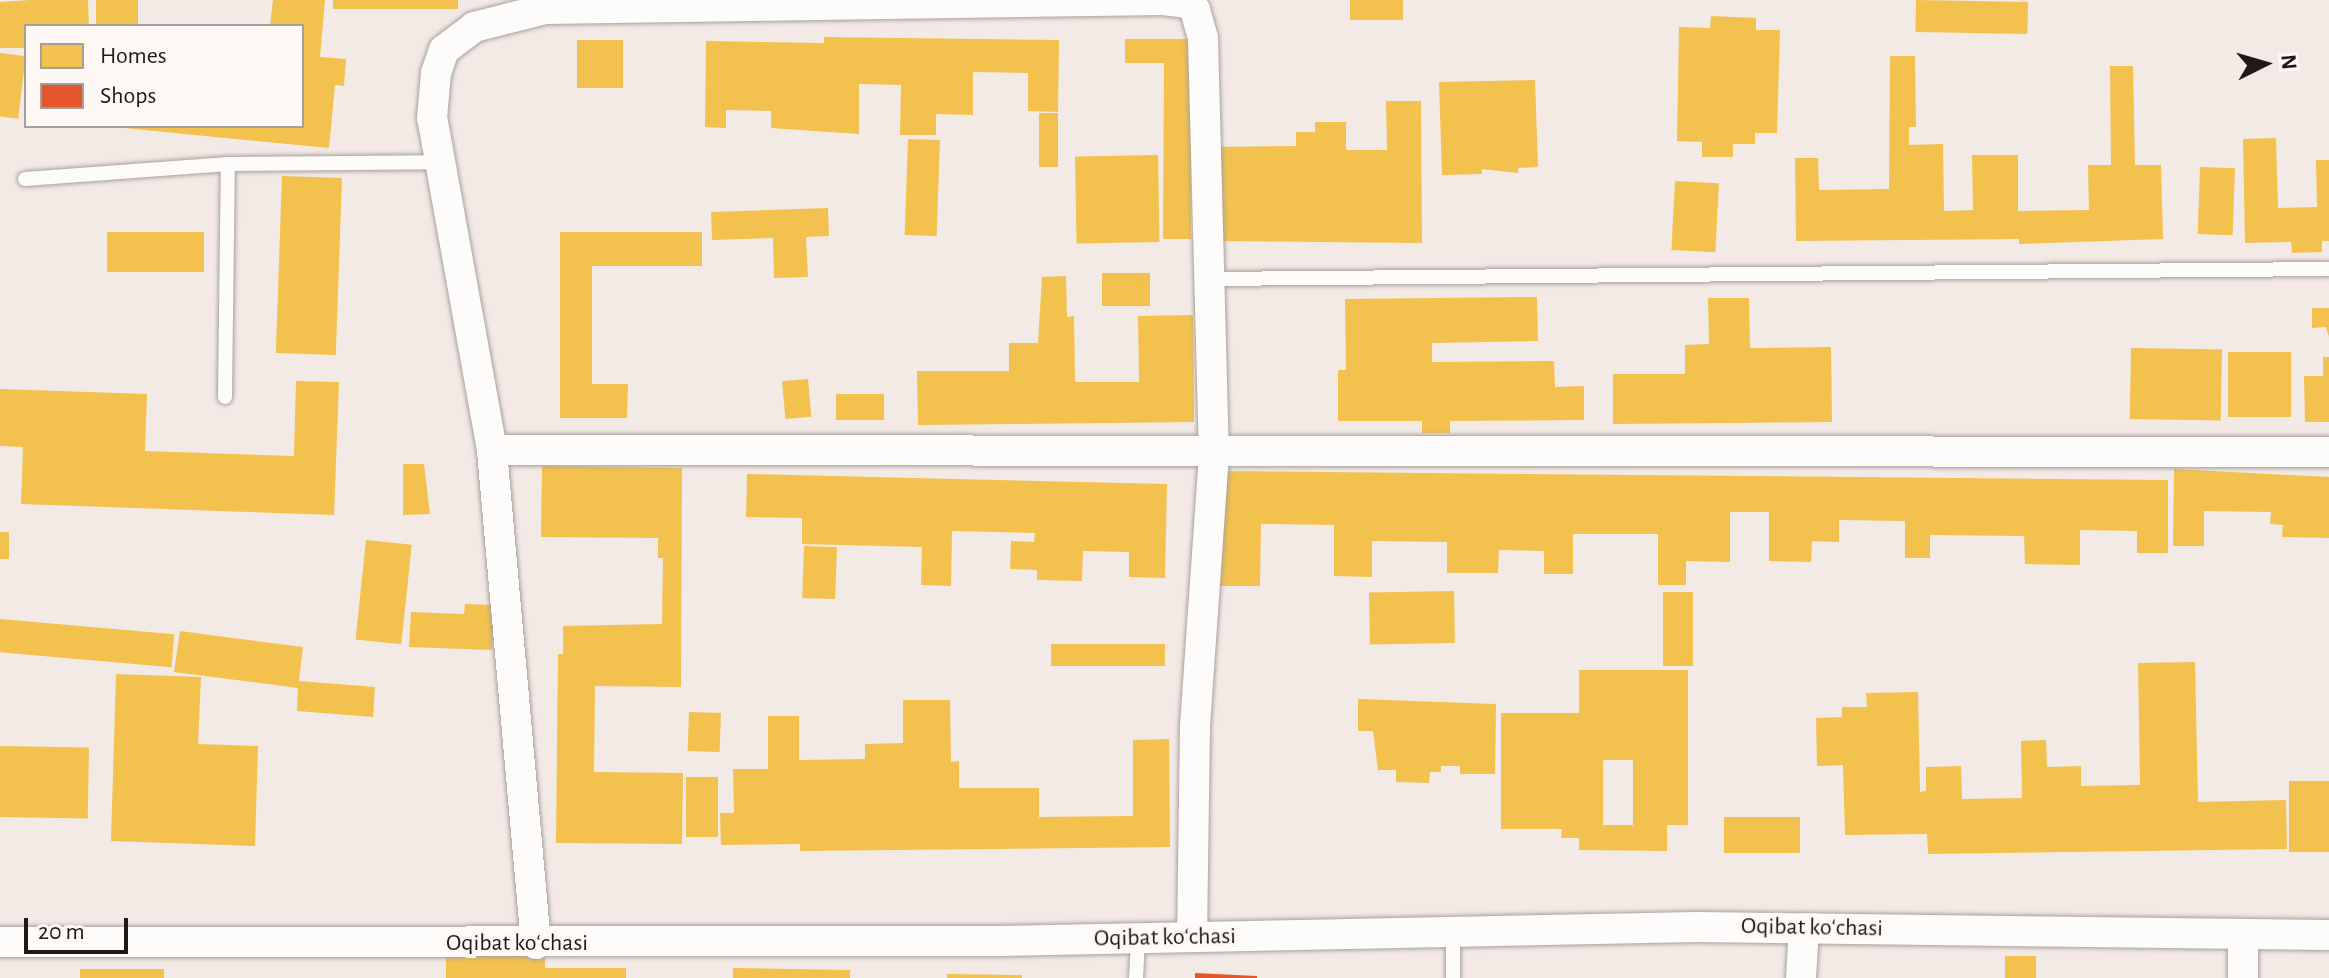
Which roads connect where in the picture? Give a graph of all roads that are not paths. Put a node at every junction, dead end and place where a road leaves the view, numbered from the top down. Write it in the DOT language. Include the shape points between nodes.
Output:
graph roads {
  1 [pos="440,162"];
  2 [pos="228,164"];
  3 [pos="25,179"];
  4 [pos="2329,269"];
  5 [pos="1206,279"];
  6 [pos="225,397"];
  7 [pos="492,450"];
  8 [pos="2329,452"];
  9 [pos="1214,454"];
  10 [pos="1804,928"];
  11 [pos="1453,932"];
  12 [pos="2243,935"];
  13 [pos="2329,935"];
  14 [pos="1192,937"];
  15 [pos="1138,939"];
  16 [pos="0,942"];
  17 [pos="536,944"];
  18 [pos="1136,978"];
  19 [pos="1453,978"];
  20 [pos="1801,978"];
  21 [pos="2243,978"];
  1 -- 2 [label="lane"];
  1 -- 5 [label="street" via="433,92 444,50 474,27 545,9 1178,1 1195,10 1203,38"];
  1 -- 7 [label="street"];
  2 -- 3 [label="lane"];
  2 -- 6 [label="lane"];
  4 -- 5 [label="lane"];
  5 -- 9 [label="street"];
  7 -- 9 [label="street"];
  7 -- 17 [label="street"];
  8 -- 9 [label="street"];
  9 -- 14 [label="street" via="1195,726"];
  10 -- 11 [label="street, Oqibat koʻchasi"];
  10 -- 12 [label="street, Oqibat koʻchasi"];
  10 -- 20 [label="street"];
  11 -- 14 [label="street, Oqibat koʻchasi"];
  11 -- 19 [label="lane"];
  12 -- 13 [label="street, Oqibat koʻchasi"];
  12 -- 21 [label="street"];
  14 -- 15 [label="street, Oqibat koʻchasi"];
  15 -- 17 [label="street, Oqibat koʻchasi"];
  15 -- 18 [label="lane"];
  16 -- 17 [label="street, Oqibat koʻchasi"];
}
